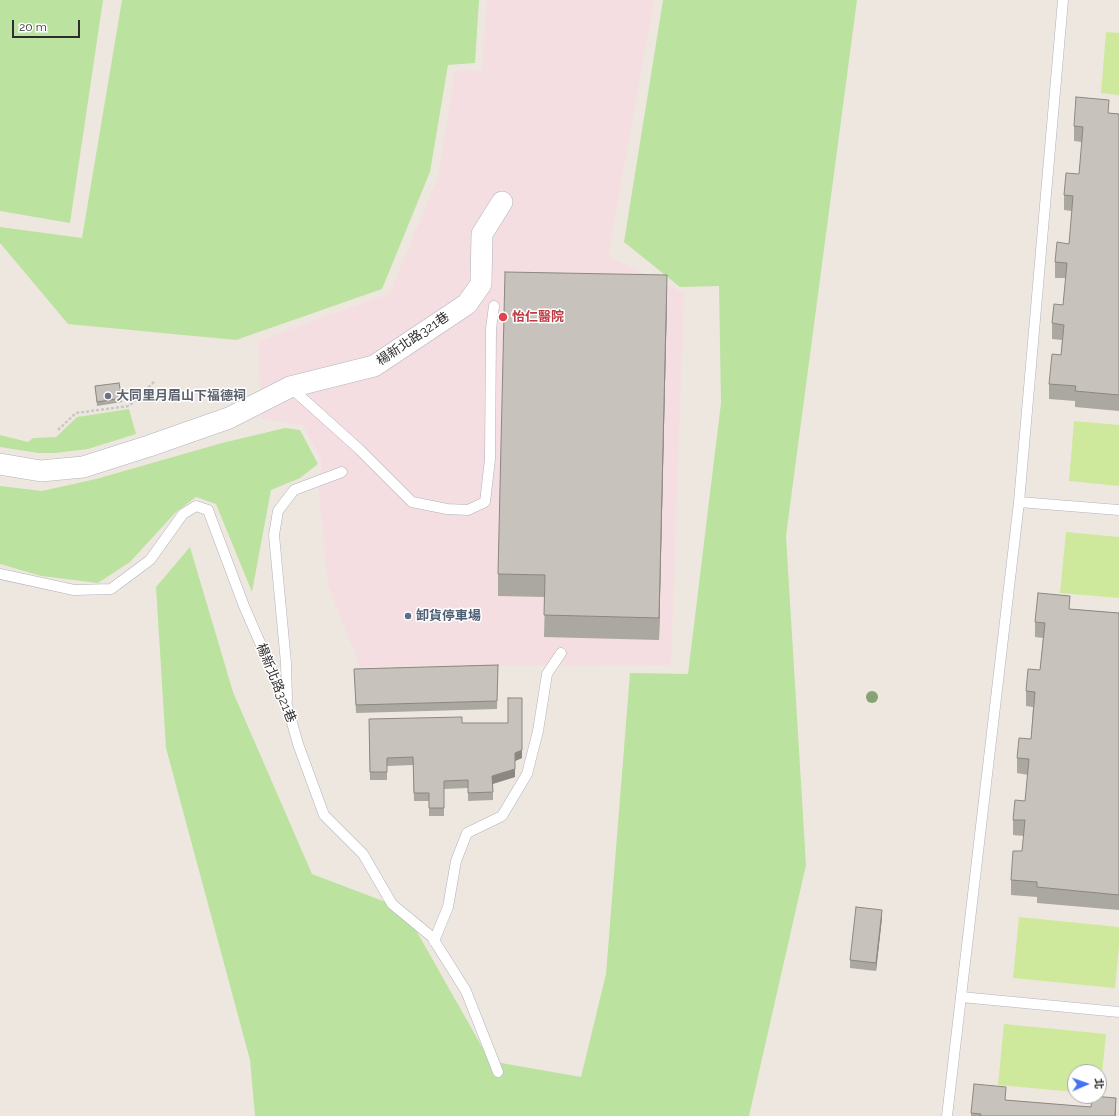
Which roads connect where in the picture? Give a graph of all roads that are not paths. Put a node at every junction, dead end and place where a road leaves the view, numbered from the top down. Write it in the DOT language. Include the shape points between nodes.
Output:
graph roads {
  1 [pos="1063,0"];
  2 [pos="502,202"];
  3 [pos="494,306"];
  4 [pos="290,387"];
  5 [pos="0,464"];
  6 [pos="342,472"];
  7 [pos="1019,502"];
  8 [pos="1119,510"];
  9 [pos="0,574"];
  10 [pos="562,653"];
  11 [pos="287,705"];
  12 [pos="434,941"];
  13 [pos="961,997"];
  14 [pos="1119,1012"];
  15 [pos="498,1072"];
  16 [pos="947,1116"];
  1 -- 7 [label="lane"];
  2 -- 4 [label="street, 楊新北路321巷" via="482,234 481,284 466,304 374,366"];
  3 -- 4 [label="lane" via="491,329 490,458 486,495 485,502 468,510 412,502 359,449"];
  4 -- 5 [label="street, 楊新北路321巷" via="229,418 83,467 41,471"];
  6 -- 11 [label="lane" via="294,490 278,511 274,535 286,663"];
  7 -- 8 [label="lane"];
  7 -- 13 [label="lane"];
  9 -- 11 [label="lane, 楊新北路321巷" via="74,590 111,589 150,560 183,514 196,506 208,510 244,606"];
  10 -- 12 [label="lane" via="547,674 538,731 527,774 502,816 467,833 456,861 448,907"];
  11 -- 12 [label="lane, 楊新北路321巷" via="298,744 324,815 362,854 392,904"];
  12 -- 15 [label="lane, 楊新北路321巷" via="466,991"];
  13 -- 14 [label="lane"];
  13 -- 16 [label="lane"];
}
